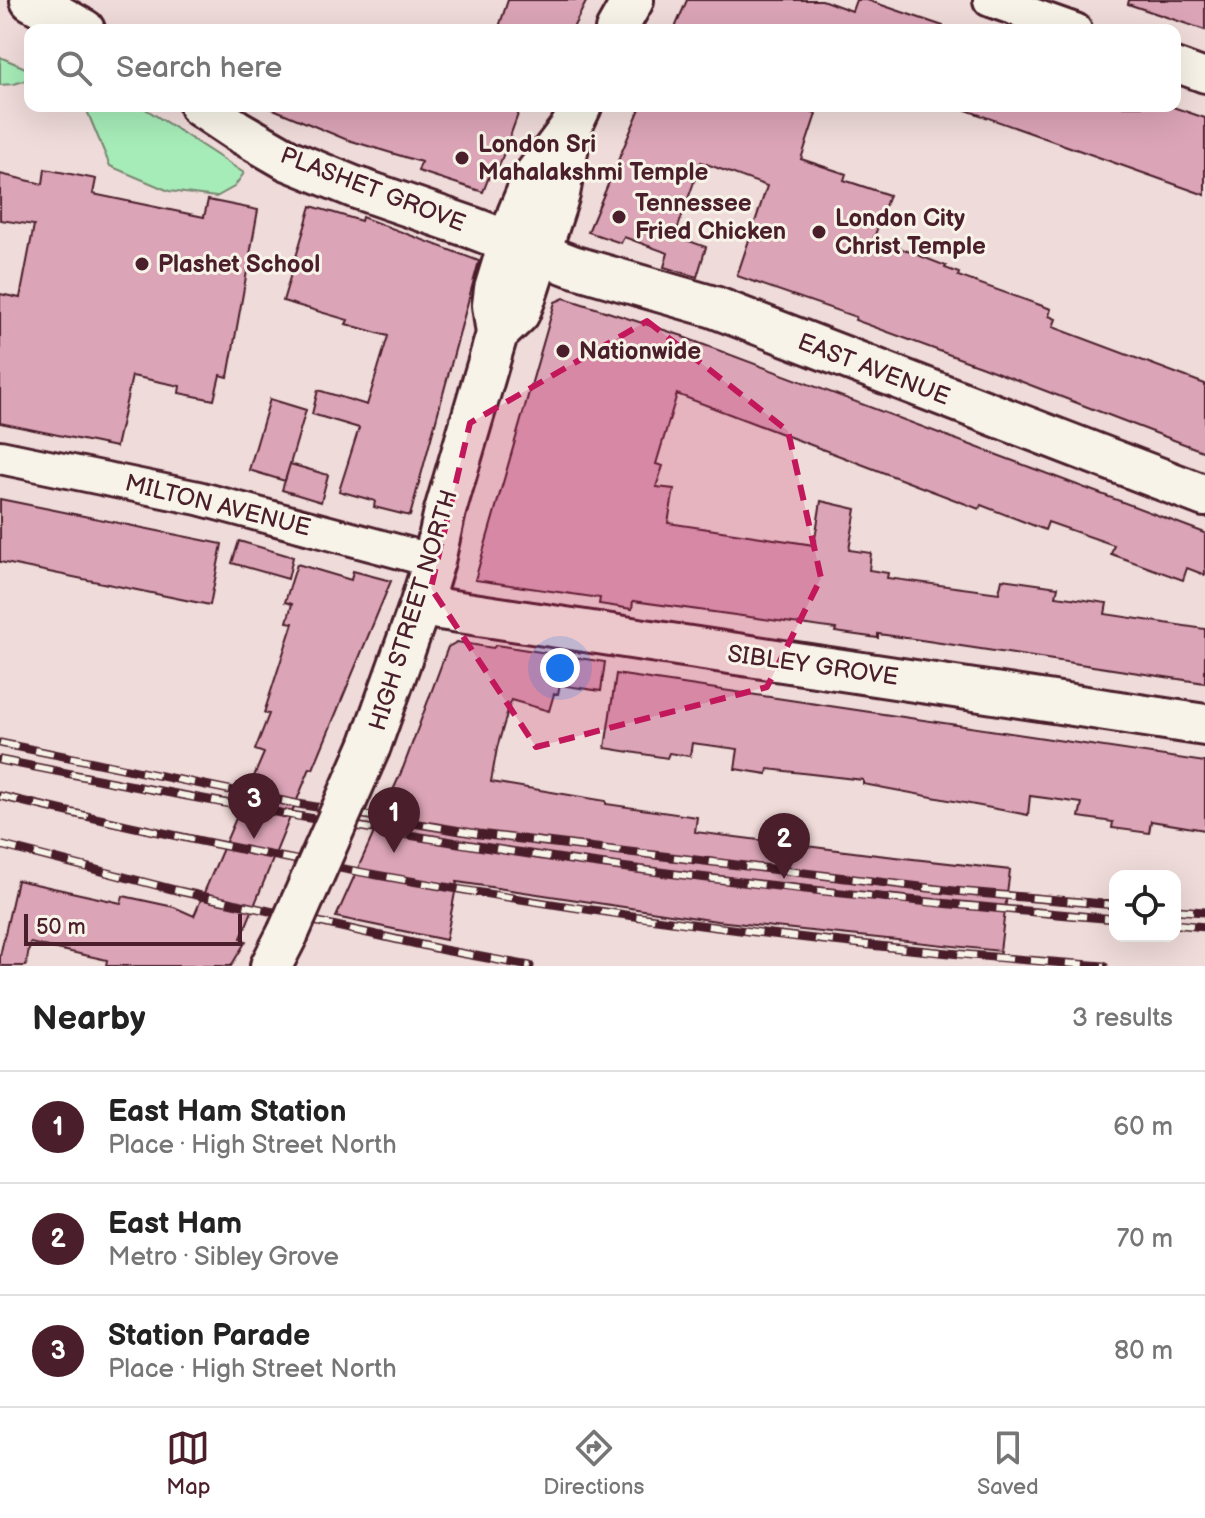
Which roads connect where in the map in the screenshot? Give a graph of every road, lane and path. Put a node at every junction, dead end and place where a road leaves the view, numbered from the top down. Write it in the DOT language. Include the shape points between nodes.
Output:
graph roads {
  1 [pos="31,0"];
  2 [pos="633,0"];
  3 [pos="990,0"];
  4 [pos="73,24"];
  5 [pos="619,24"];
  6 [pos="1058,24"];
  7 [pos="1181,67"];
  8 [pos="1205,76"];
  9 [pos="209,112"];
  10 [pos="576,117"];
  11 [pos="524,247"];
  12 [pos="0,457"];
  13 [pos="1205,496"];
  14 [pos="434,561"];
  15 [pos="420,606"];
  16 [pos="1205,725"];
  17 [pos="280,950"];
  1 -- 4 [label="main road"];
  2 -- 5 [label="main road"];
  3 -- 6 [label="street"];
  7 -- 8 [label="street"];
  9 -- 11 [label="main road, PLASHET GROVE" via="288,160"];
  10 -- 11 [label="main road, HIGH STREET NORTH" via="534,176 518,214"];
  11 -- 13 [label="main road, EAST AVENUE" via="714,307"];
  11 -- 14 [label="main road, HIGH STREET NORTH" via="495,289 497,334"];
  12 -- 14 [label="street, MILTON AVENUE" via="198,498"];
  14 -- 15 [label="main road, HIGH STREET NORTH"];
  15 -- 16 [label="main road, SIBLEY GROVE"];
  15 -- 17 [label="main road, HIGH STREET NORTH, bridge" via="370,746"];
}
